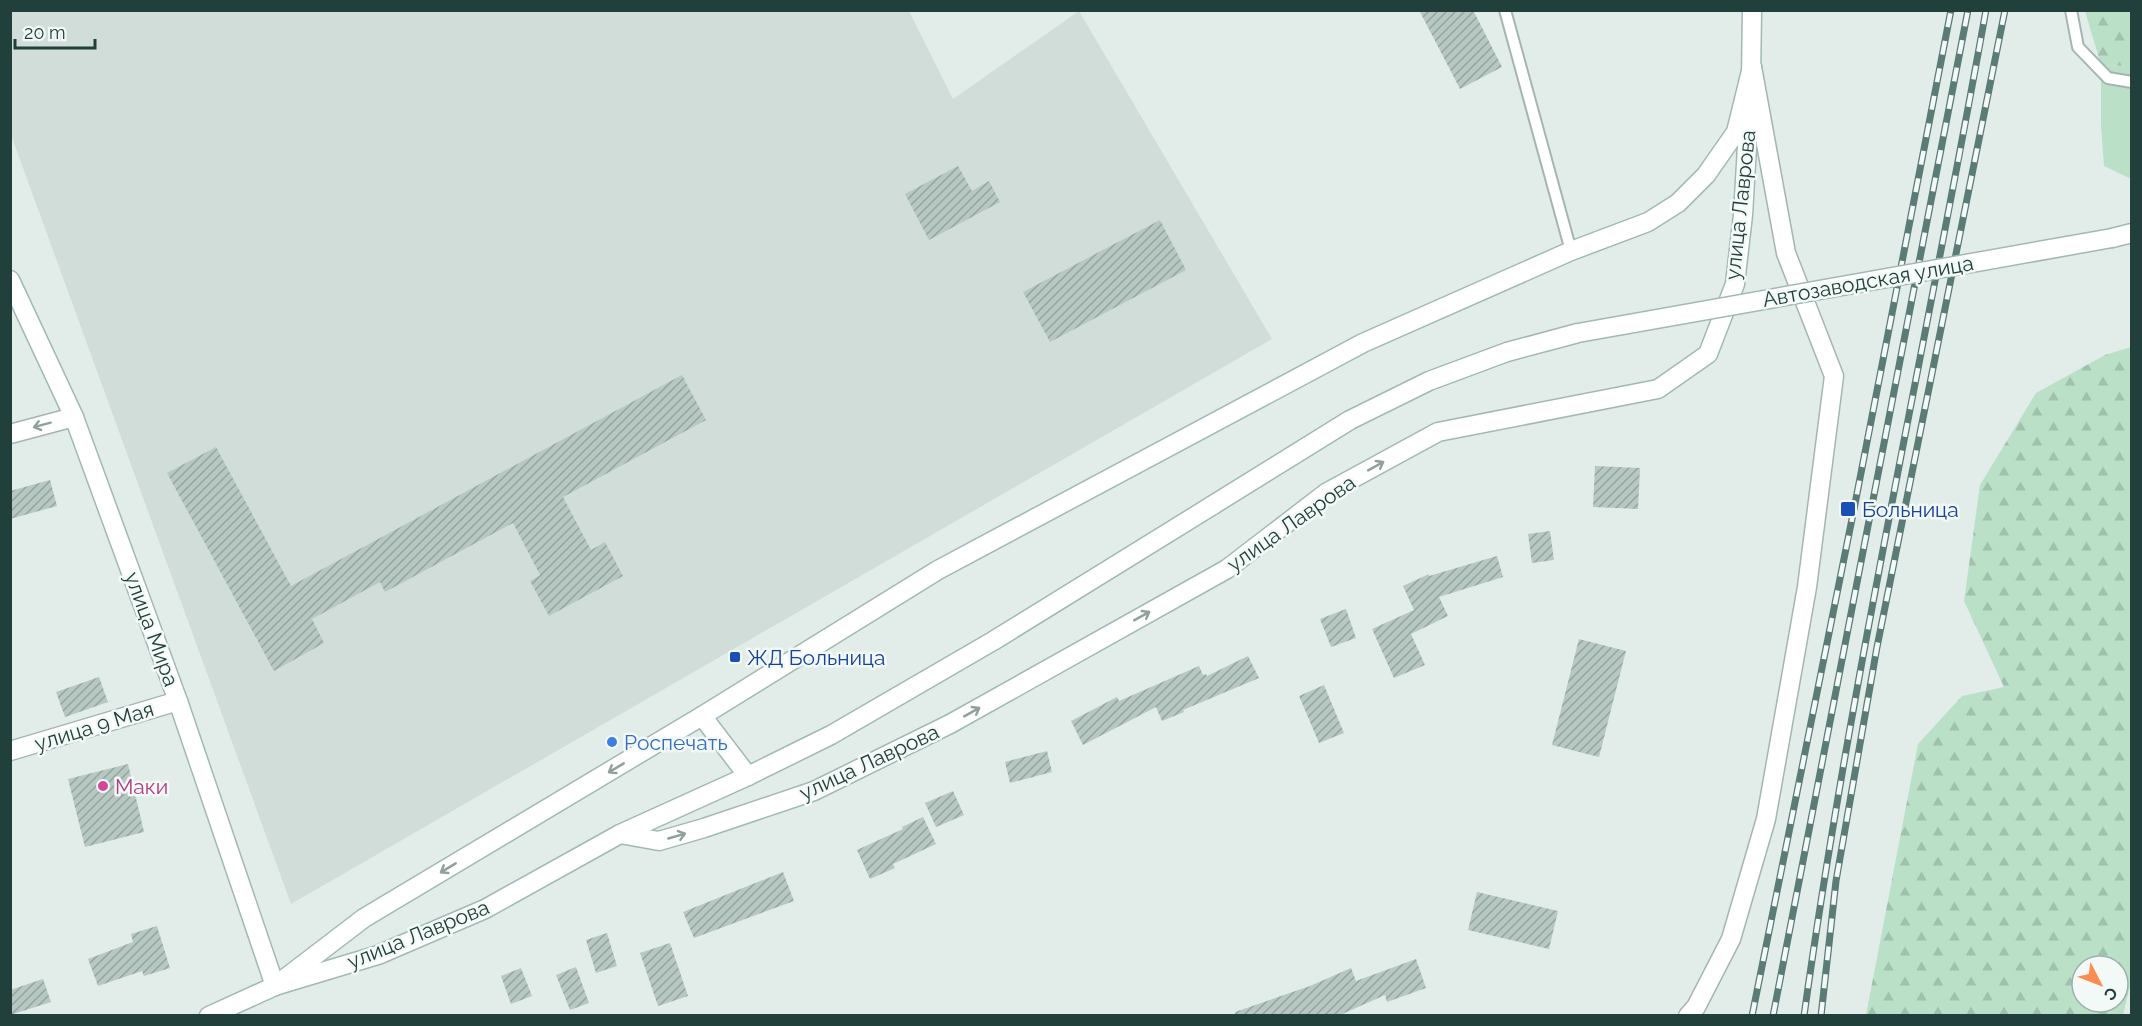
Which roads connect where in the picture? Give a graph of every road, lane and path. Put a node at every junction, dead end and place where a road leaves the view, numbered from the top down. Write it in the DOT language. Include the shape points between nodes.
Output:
graph roads {
  1 [pos="1505,10"];
  2 [pos="1752,10"];
  3 [pos="2071,10"];
  4 [pos="1752,67"];
  5 [pos="2132,82"];
  6 [pos="2132,233"];
  7 [pos="1571,251"];
  8 [pos="10,280"];
  9 [pos="74,417"];
  10 [pos="10,434"];
  11 [pos="1213,504"];
  12 [pos="178,701"];
  13 [pos="702,716"];
  14 [pos="10,751"];
  15 [pos="748,777"];
  16 [pos="620,834"];
  17 [pos="275,986"];
  18 [pos="209,1016"];
  19 [pos="1688,1016"];
  1 -- 7 [label="lane"];
  2 -- 4 [label="main road"];
  3 -- 5 [label="lane" via="2078,47 2108,78"];
  4 -- 7 [label="main road" via="1736,132 1706,175 1678,203 1648,222"];
  16 -- 4 [label="main road, улица Лаврова, one-way" via="659,841 814,791 940,729 1227,569 1326,493 1438,432 1658,388 1708,354 1735,284"];
  4 -- 19 [label="main road" via="1786,253 1834,375 1807,587 1766,819 1731,939"];
  6 -- 11 [label="main road, Автозаводская улица, bridge" via="1578,333 1508,352 1429,381 1350,420"];
  7 -- 13 [label="main road" via="1352,348 938,570"];
  8 -- 9 [label="main road, улица Мира"];
  9 -- 10 [label="main road, one-way"];
  9 -- 12 [label="main road, улица Мира"];
  11 -- 15 [label="main road, улица Лаврова" via="973,652 831,735"];
  12 -- 14 [label="main road, улица 9 Мая"];
  12 -- 17 [label="main road, улица Мира"];
  13 -- 15 [label="main road"];
  13 -- 17 [label="main road, one-way" via="364,918"];
  15 -- 16 [label="main road, улица Лаврова"];
  16 -- 17 [label="main road, улица Лаврова" via="485,909 378,955"];
  17 -- 18 [label="main road, улица Лаврова"];
}
